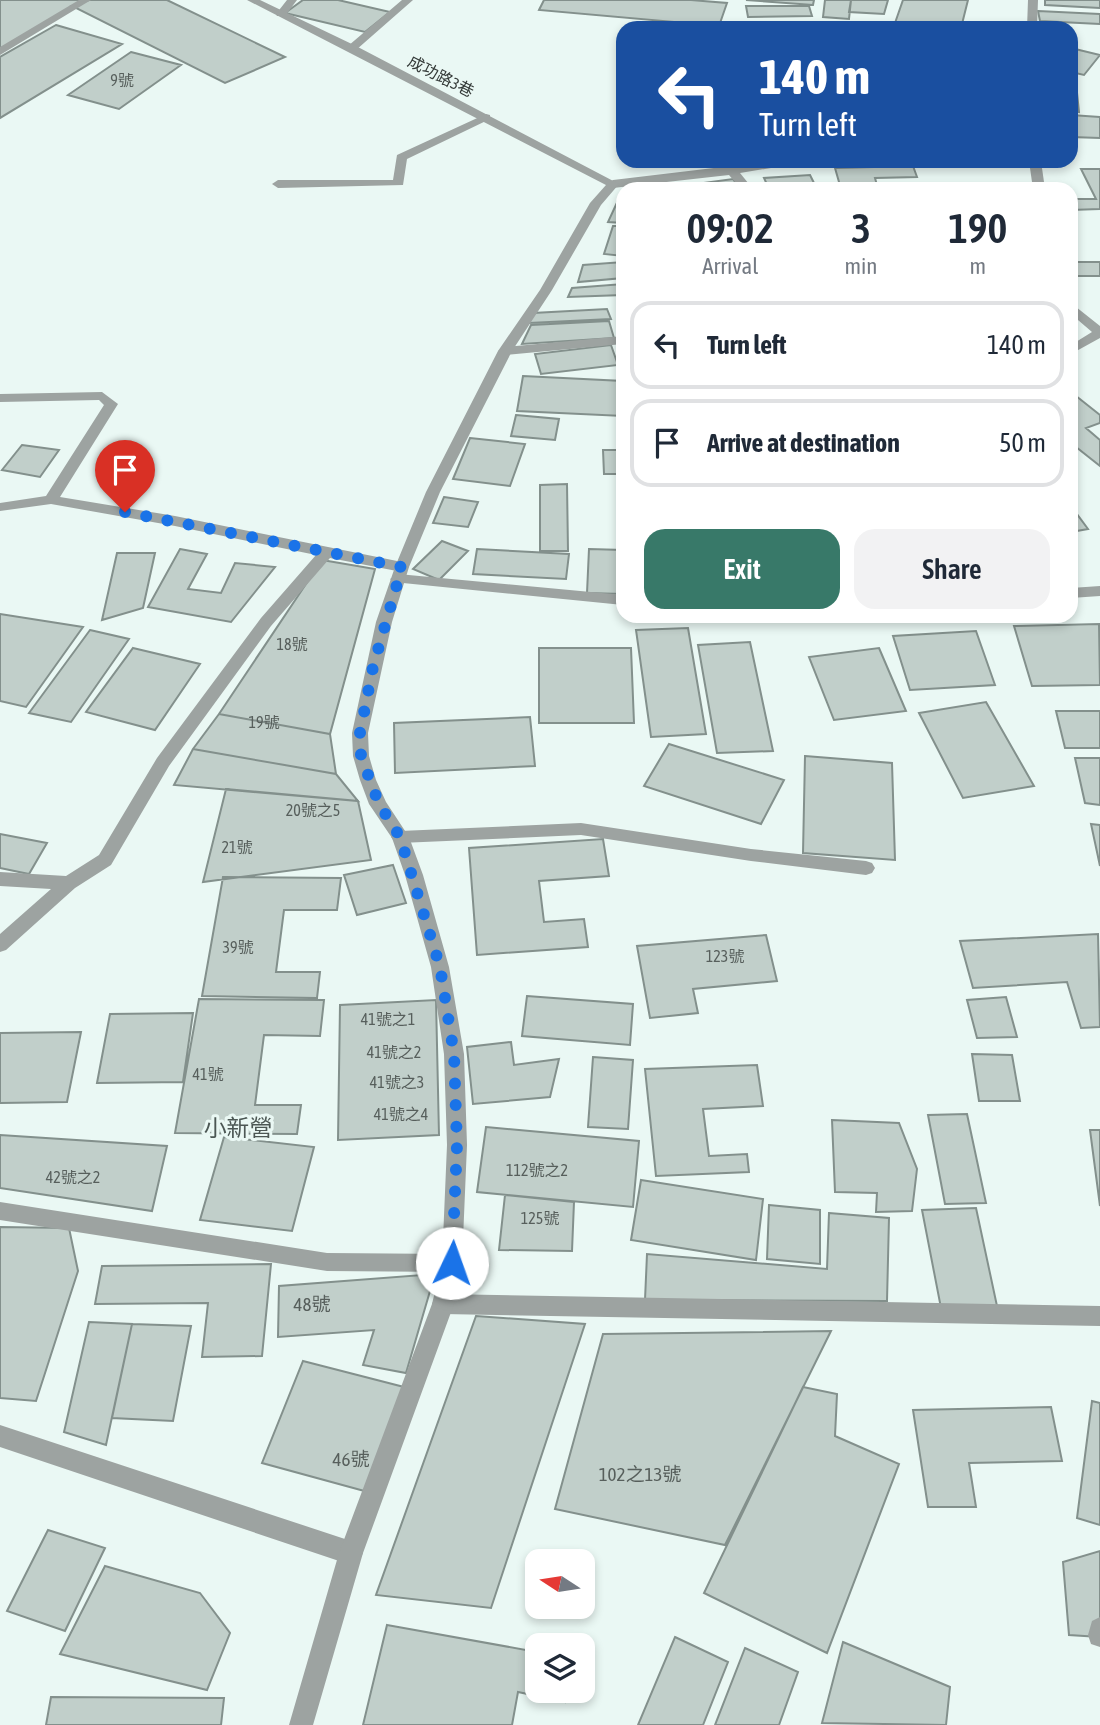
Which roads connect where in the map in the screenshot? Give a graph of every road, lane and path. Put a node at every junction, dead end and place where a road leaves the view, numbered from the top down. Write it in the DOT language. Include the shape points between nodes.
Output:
graph roads {
  1 [pos="86,0"];
  2 [pos="252,0"];
  3 [pos="292,0"];
  4 [pos="408,0"];
  5 [pos="1033,0"];
  6 [pos="281,14"];
  7 [pos="1032,21"];
  8 [pos="352,48"];
  9 [pos="0,52"];
  10 [pos="486,117"];
  11 [pos="755,168"];
  12 [pos="732,172"];
  13 [pos="633,182"];
  14 [pos="741,182"];
  15 [pos="278,184"];
  16 [pos="613,184"];
  17 [pos="616,184"];
  18 [pos="1081,314"];
  19 [pos="1100,333"];
  20 [pos="616,341"];
  21 [pos="1078,346"];
  22 [pos="505,351"];
  23 [pos="0,398"];
  24 [pos="51,500"];
  25 [pos="0,507"];
  26 [pos="327,553"];
  27 [pos="400,573"];
  28 [pos="1100,591"];
  29 [pos="1078,593"];
  30 [pos="616,599"];
  31 [pos="400,837"];
  32 [pos="866,868"];
  33 [pos="0,879"];
  34 [pos="69,883"];
  35 [pos="0,945"];
  36 [pos="0,1211"];
  37 [pos="452,1263"];
  38 [pos="443,1304"];
  39 [pos="1100,1316"];
  40 [pos="0,1437"];
  41 [pos="351,1553"];
  42 [pos="1100,1629"];
  43 [pos="1100,1635"];
  44 [pos="301,1725"];
  1 -- 9 [label="street"];
  2 -- 6 [label="street, 成功路3巷"];
  3 -- 6 [label="street"];
  4 -- 8 [label="street"];
  5 -- 7 [label="street"];
  6 -- 8 [label="street, 成功路3巷"];
  8 -- 10 [label="street, 成功路3巷"];
  10 -- 15 [label="street" via="401,157 399,183"];
  10 -- 16 [label="street, 成功路3巷"];
  11 -- 12 [label="street"];
  12 -- 13 [label="street"];
  12 -- 14 [label="street"];
  16 -- 17 [label="street"];
  16 -- 22 [label="street" via="596,203"];
  18 -- 19 [label="street"];
  19 -- 21 [label="street"];
  20 -- 22 [label="street"];
  22 -- 27 [label="street" via="444,470"];
  23 -- 24 [label="street" via="102,397 111,404"];
  24 -- 25 [label="street"];
  24 -- 26 [label="street"];
  26 -- 27 [label="street"];
  26 -- 34 [label="street" via="266,622 163,762 105,860"];
  27 -- 30 [label="street"];
  27 -- 31 [label="street" via="360,733 368,780"];
  28 -- 29 [label="street"];
  31 -- 32 [label="street" via="581,829"];
  31 -- 37 [label="street" via="440,967 454,1054 457,1145"];
  33 -- 34 [label="street"];
  34 -- 35 [label="street"];
  36 -- 37 [label="street" via="327,1262"];
  37 -- 38 [label="street"];
  38 -- 39 [label="street"];
  38 -- 41 [label="street"];
  40 -- 41 [label="street"];
  41 -- 44 [label="street"];
  42 -- 43 [label="street"];
}
